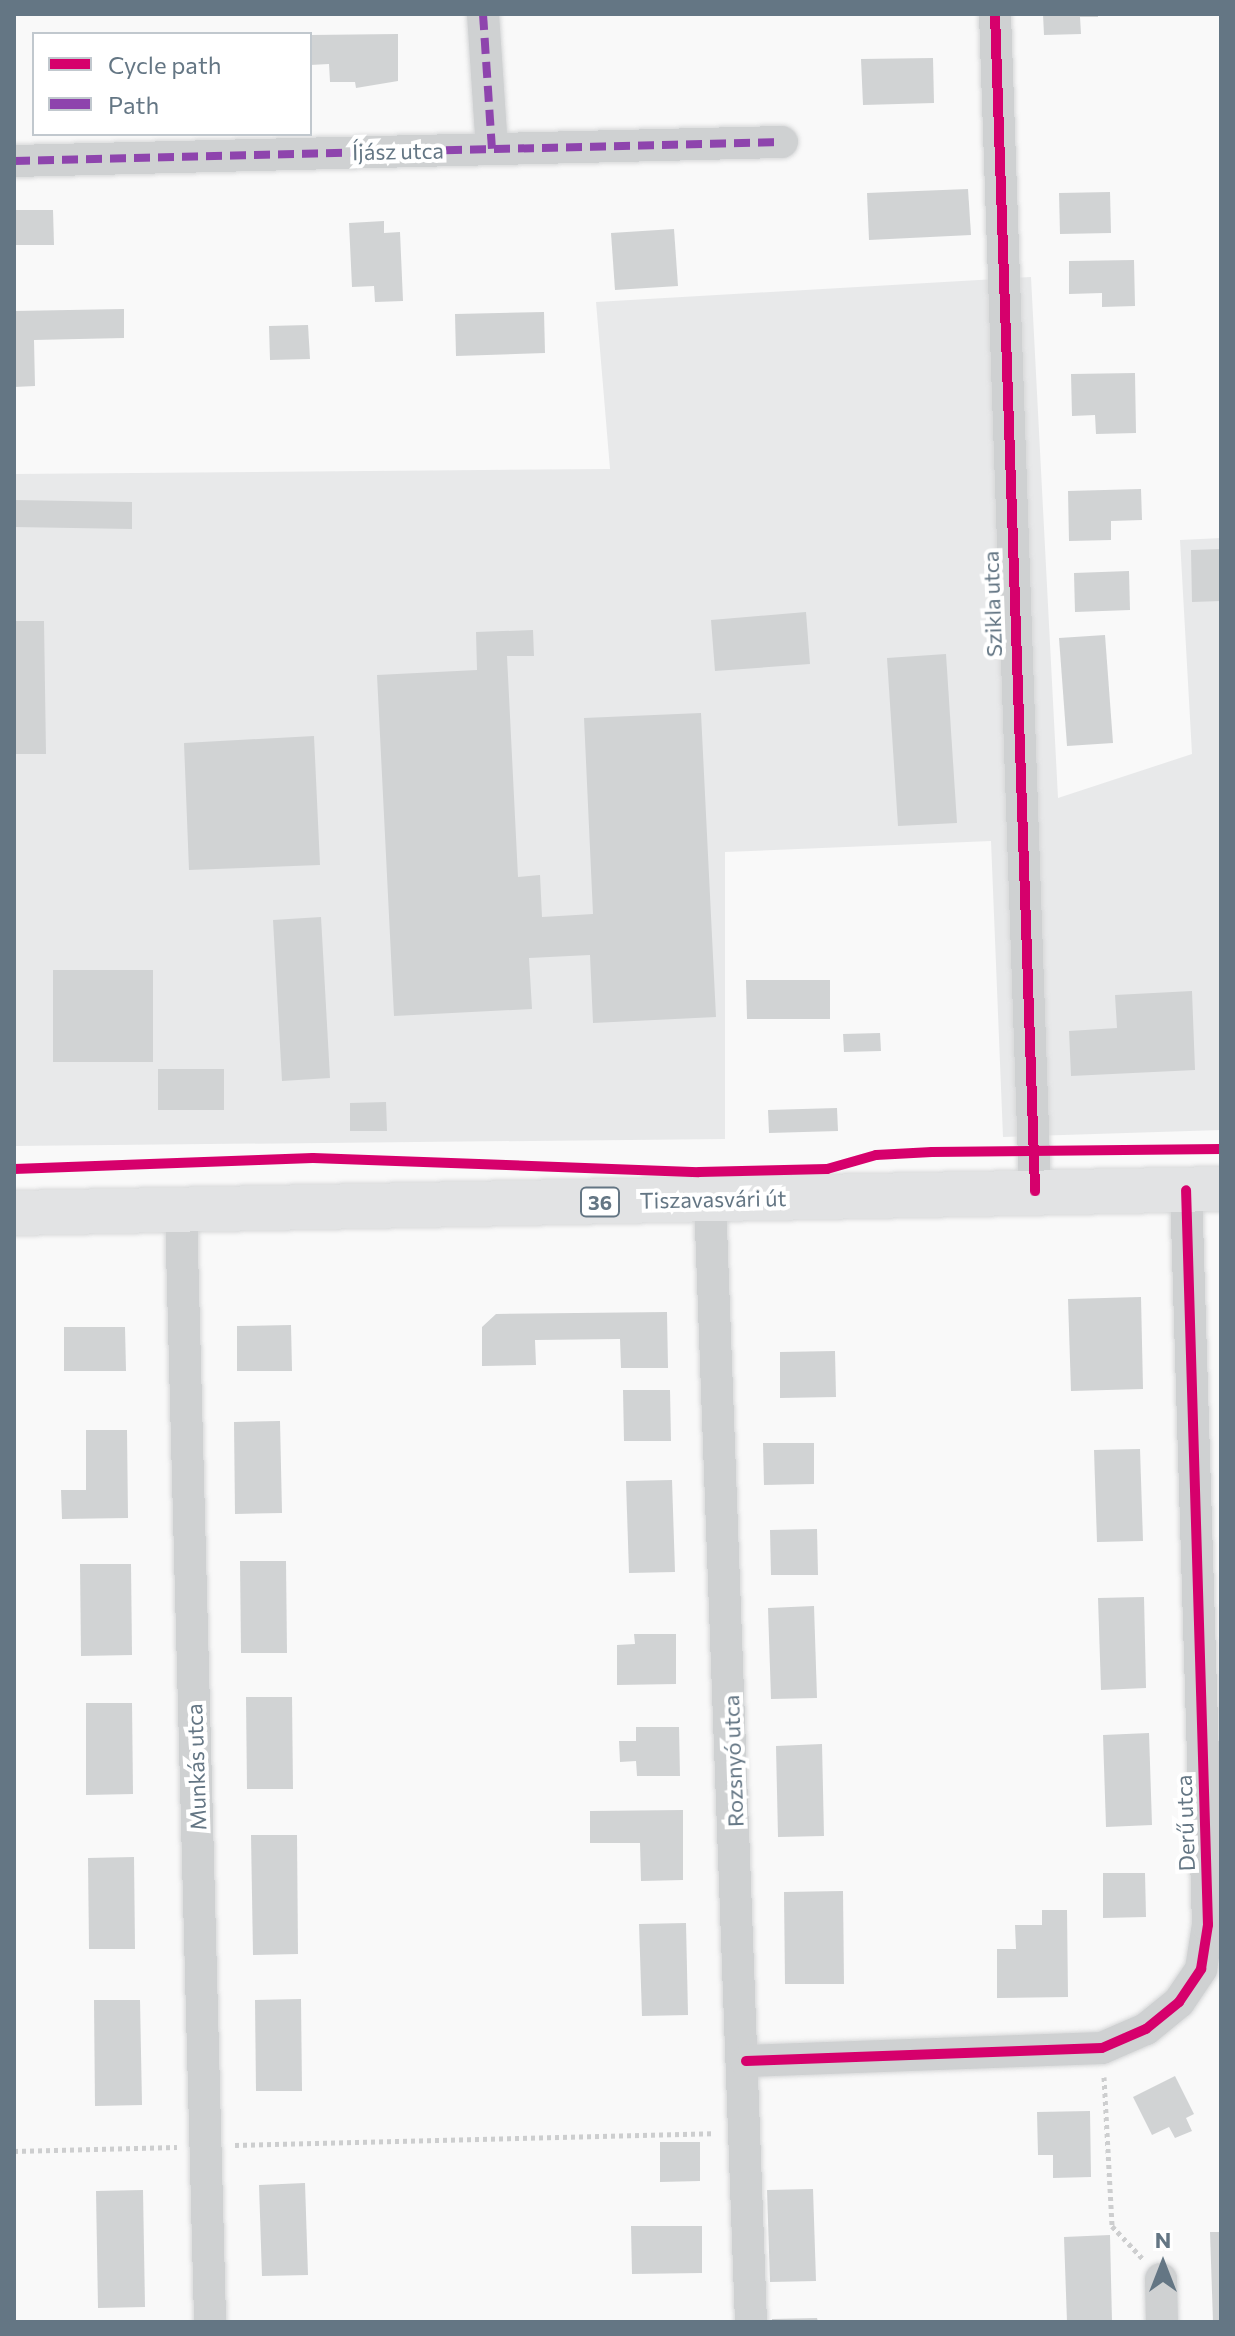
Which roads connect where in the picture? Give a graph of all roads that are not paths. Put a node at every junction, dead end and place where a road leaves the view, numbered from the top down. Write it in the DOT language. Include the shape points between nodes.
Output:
graph roads {
  1 [pos="483,14"];
  2 [pos="995,14"];
  3 [pos="782,142"];
  4 [pos="492,149"];
  5 [pos="14,161"];
  6 [pos="1204,1190"];
  7 [pos="1035,1191"];
  8 [pos="710,1199"];
  9 [pos="181,1211"];
  10 [pos="14,1213"];
  11 [pos="746,2061"];
  12 [pos="1161,2279"];
  13 [pos="210,2322"];
  14 [pos="751,2322"];
  15 [pos="1162,2322"];
  1 -- 4 [label="street"];
  2 -- 7 [label="street, Szikla utca"];
  3 -- 4 [label="street, Íjász utca"];
  4 -- 5 [label="street, Íjász utca"];
  6 -- 7 [label="main road, Tiszavasvári út / 36"];
  6 -- 11 [label="street, Derű utca" via="1208,1925 1201,1969 1179,2002 1146,2029 1102,2048"];
  7 -- 8 [label="main road, Tiszavasvári út / 36"];
  8 -- 9 [label="main road, Tiszavasvári út / 36"];
  8 -- 11 [label="street, Rozsnyó utca"];
  9 -- 10 [label="main road, Tiszavasvári út / 36"];
  9 -- 13 [label="street, Munkás utca"];
  11 -- 14 [label="street, Rozsnyó utca"];
  12 -- 15 [label="street"];
}
